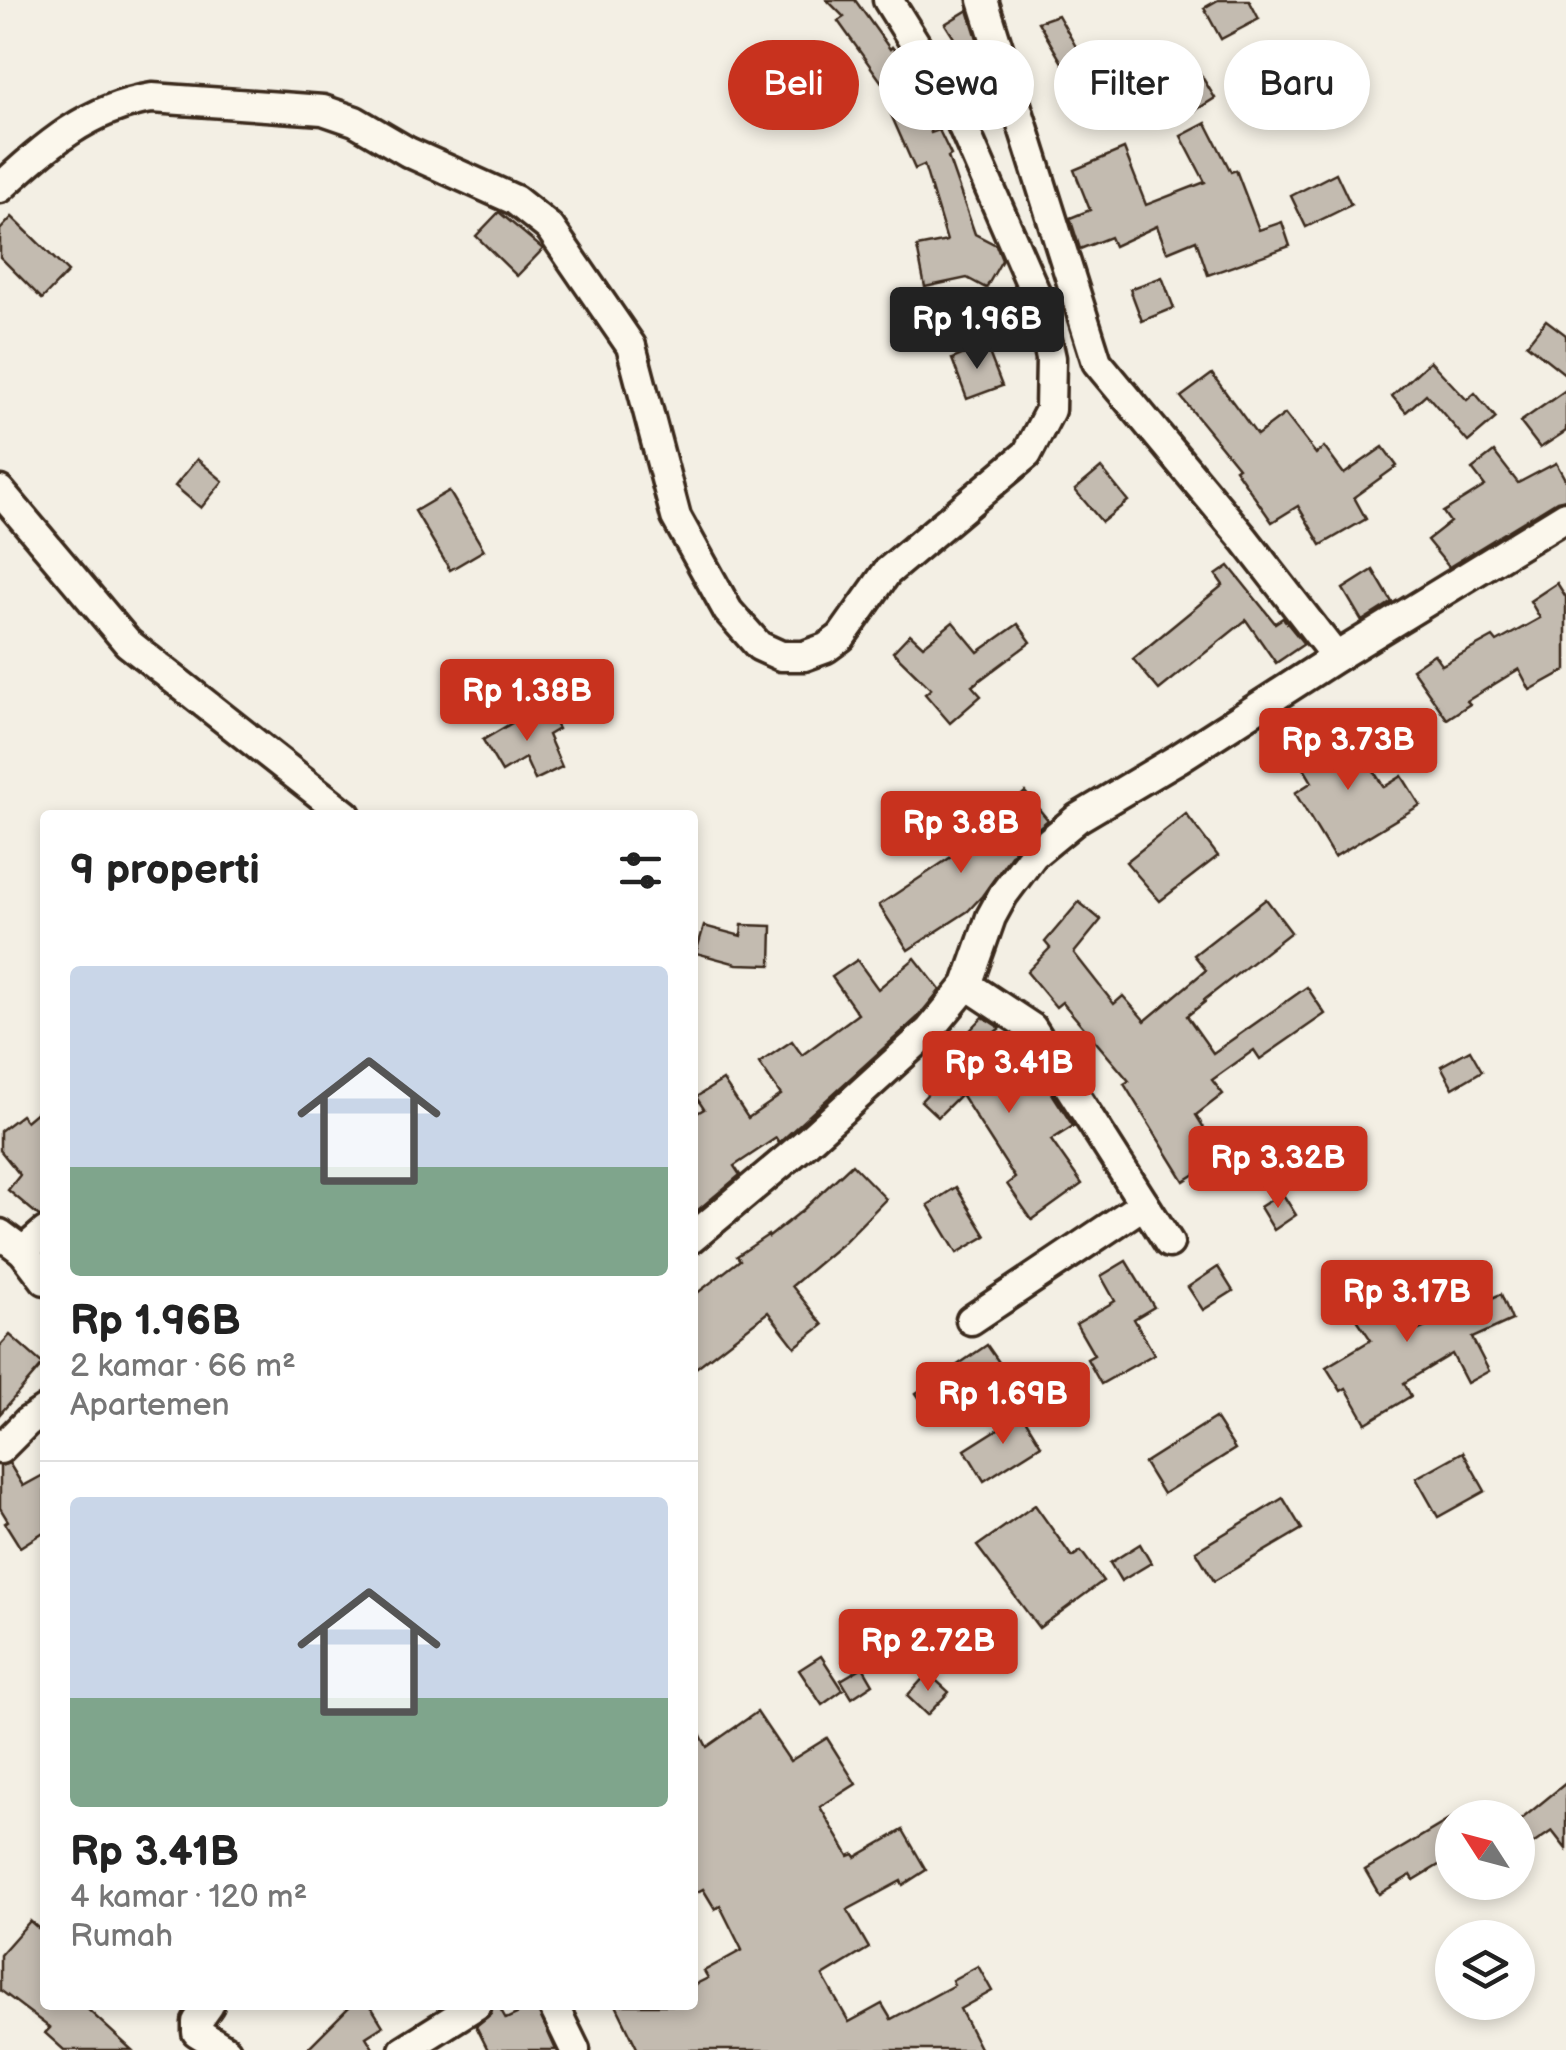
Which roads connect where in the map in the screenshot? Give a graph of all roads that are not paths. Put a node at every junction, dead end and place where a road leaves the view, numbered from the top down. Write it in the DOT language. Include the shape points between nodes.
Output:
graph roads {
  1 [pos="888,0"];
  2 [pos="983,0"];
  3 [pos="0,188"];
  4 [pos="1051,358"];
  5 [pos="1097,362"];
  6 [pos="0,491"];
  7 [pos="1566,516"];
  8 [pos="1336,656"];
  9 [pos="340,810"];
  10 [pos="967,985"];
  11 [pos="1144,1204"];
  12 [pos="698,1233"];
  13 [pos="0,1234"];
  14 [pos="40,1236"];
  15 [pos="1170,1244"];
  16 [pos="23,1251"];
  17 [pos="40,1273"];
  18 [pos="971,1320"];
  19 [pos="40,1414"];
  20 [pos="0,1450"];
  21 [pos="205,2010"];
  22 [pos="468,2010"];
  23 [pos="556,2010"];
  24 [pos="226,2050"];
  25 [pos="404,2050"];
  26 [pos="576,2050"];
  1 -- 4 [label="street" via="954,106 1038,298"];
  2 -- 5 [label="street"];
  3 -- 4 [label="street" via="72,127 124,102 152,98 323,110 515,200 550,228 624,334 680,527 742,631 781,656 804,656 841,637 886,572 1027,454 1050,410"];
  4 -- 5 [label="street"];
  5 -- 8 [label="street"];
  6 -- 9 [label="street" via="128,643"];
  7 -- 8 [label="street"];
  8 -- 10 [label="street" via="1078,818 1033,855 991,917"];
  10 -- 11 [label="street" via="1032,1028"];
  10 -- 12 [label="street" via="930,1030"];
  11 -- 15 [label="street"];
  11 -- 18 [label="street"];
  13 -- 16 [label="street"];
  14 -- 16 [label="street"];
  16 -- 17 [label="street"];
  19 -- 20 [label="street"];
  21 -- 24 [label="street" via="196,2032"];
  22 -- 25 [label="street"];
  23 -- 26 [label="street"];
}
